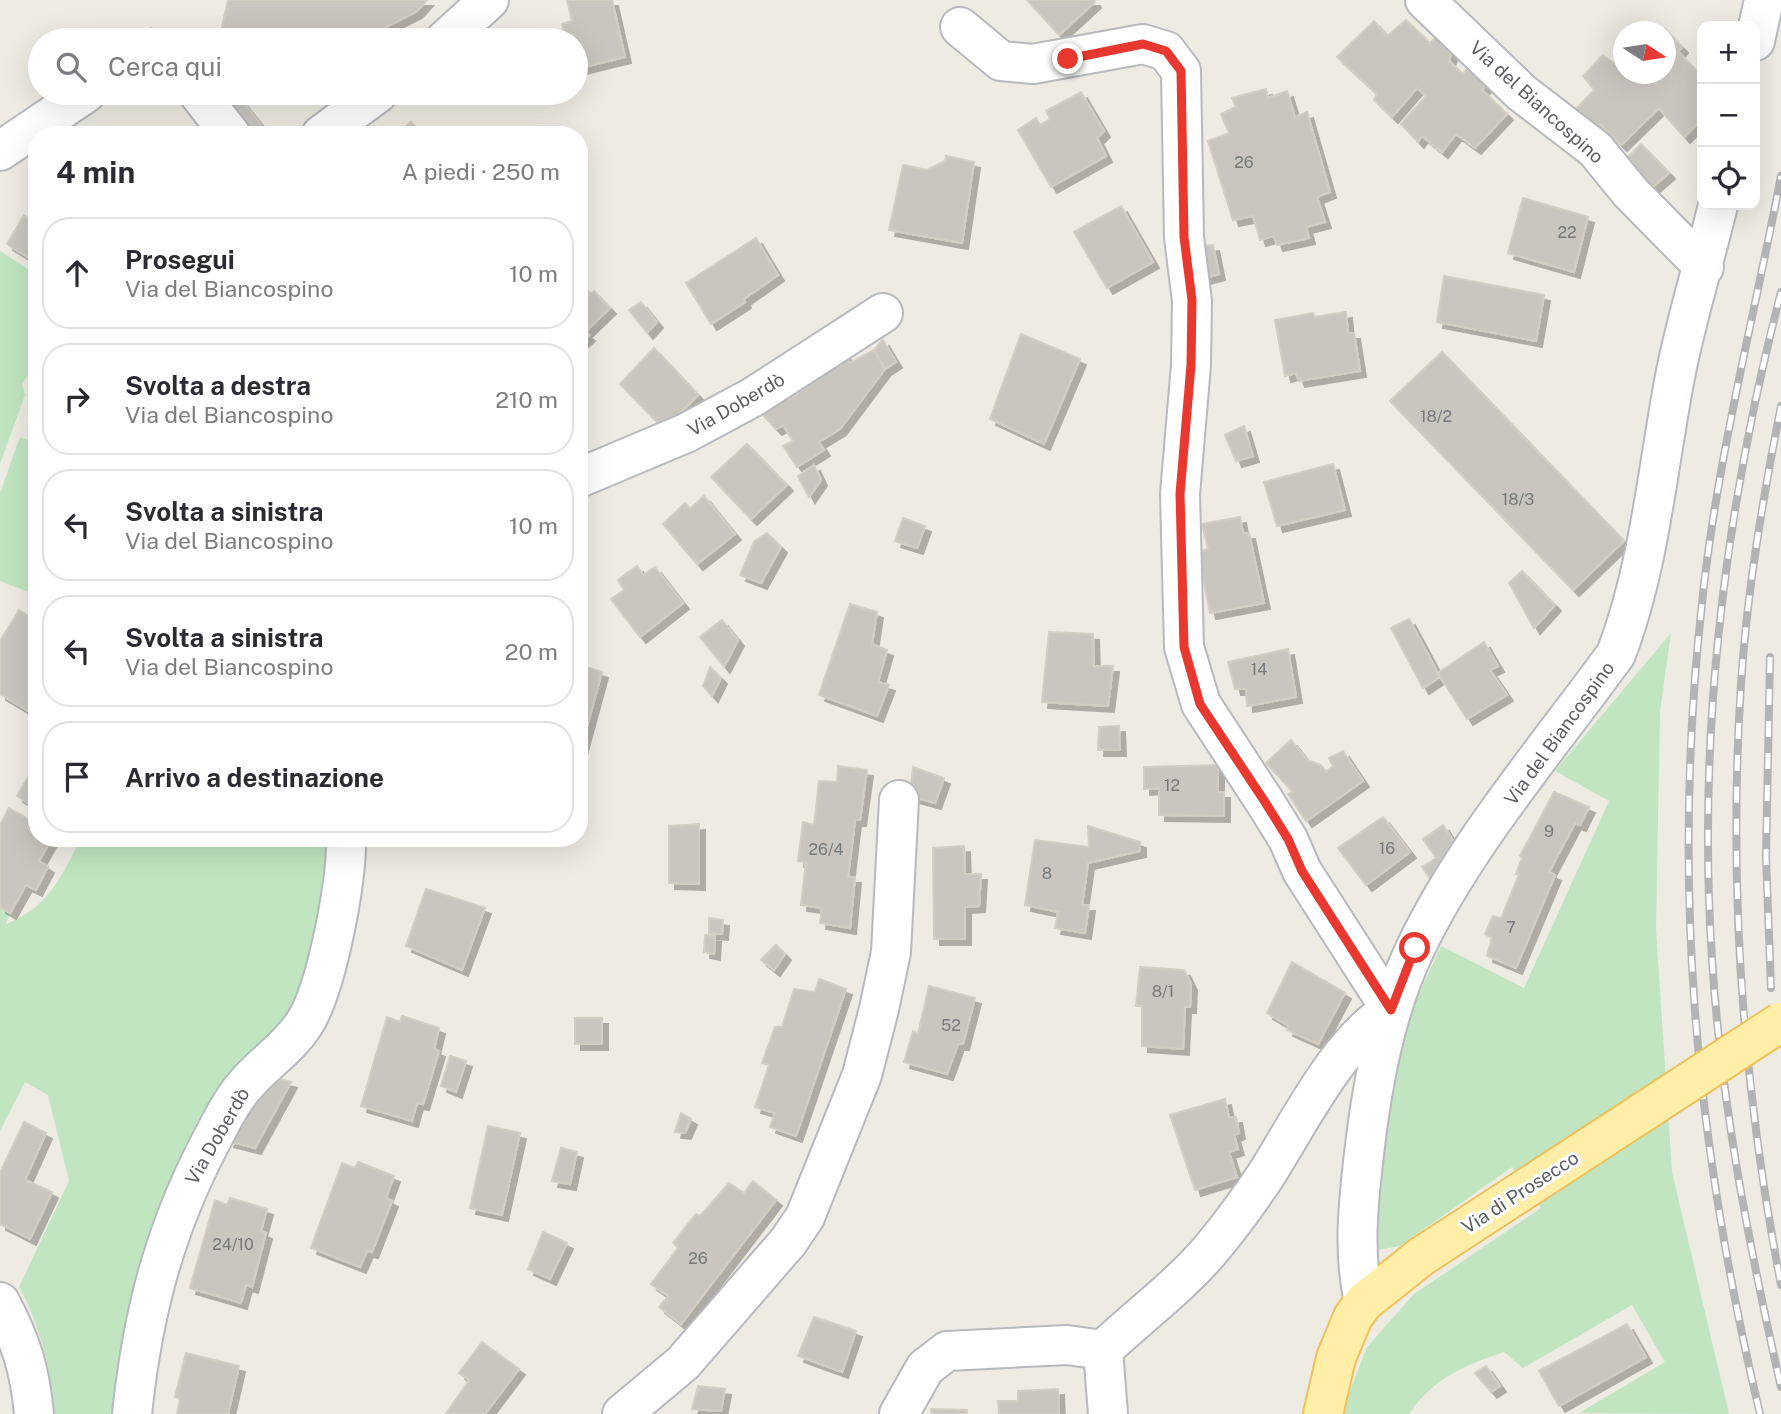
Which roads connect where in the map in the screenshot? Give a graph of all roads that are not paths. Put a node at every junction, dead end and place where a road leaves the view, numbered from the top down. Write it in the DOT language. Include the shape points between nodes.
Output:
graph roads {
  1 [pos="489,0"];
  2 [pos="1425,0"];
  3 [pos="1763,0"];
  4 [pos="1759,21"];
  5 [pos="960,27"];
  6 [pos="458,28"];
  7 [pos="68,105"];
  8 [pos="207,105"];
  9 [pos="361,105"];
  10 [pos="36,126"];
  11 [pos="224,126"];
  12 [pos="333,126"];
  13 [pos="28,131"];
  14 [pos="0,150"];
  15 [pos="1717,210"];
  16 [pos="1704,267"];
  17 [pos="883,313"];
  18 [pos="588,474"];
  19 [pos="899,800"];
  20 [pos="346,847"];
  21 [pos="1391,1010"];
  22 [pos="1781,1022"];
  23 [pos="0,1302"];
  24 [pos="1364,1302"];
  25 [pos="1103,1350"];
  26 [pos="34,1414"];
  27 [pos="132,1414"];
  28 [pos="622,1414"];
  29 [pos="899,1414"];
  30 [pos="1108,1414"];
  31 [pos="1323,1414"];
  1 -- 6 [label="street"];
  2 -- 16 [label="street, Via del Biancospino" via="1522,93 1595,149"];
  3 -- 4 [label="street"];
  5 -- 21 [label="street" via="1001,61 1033,64 1143,44 1166,51 1181,71 1184,237 1192,300 1180,494 1184,647 1200,704"];
  7 -- 10 [label="street"];
  8 -- 11 [label="street"];
  9 -- 12 [label="street"];
  13 -- 14 [label="street"];
  15 -- 16 [label="street, Via del Biancospino"];
  16 -- 21 [label="street, Via del Biancospino" via="1675,378 1645,554 1616,654 1447,893 1415,948"];
  17 -- 18 [label="street, Via Doberdò" via="753,397 685,433"];
  19 -- 28 [label="street" via="891,952 880,1009 862,1075 805,1217 682,1363"];
  20 -- 27 [label="street, Via Doberdò" via="347,868 323,980 305,1023 248,1082 218,1128 168,1234 151,1291"];
  21 -- 24 [label="street, Via del Biancospino" via="1369,1113 1358,1209 1356,1268"];
  21 -- 25 [label="street" via="1370,1022 1316,1093 1265,1176 1212,1248"];
  22 -- 24 [label="main road, Via di Prosecco, bridge" via="1422,1256"];
  23 -- 26 [label="street" via="20,1340 31,1378"];
  24 -- 31 [label="main road, Via di Prosecco" via="1336,1358"];
  25 -- 29 [label="street" via="1068,1345 947,1351 925,1368"];
  25 -- 30 [label="street"];
}
